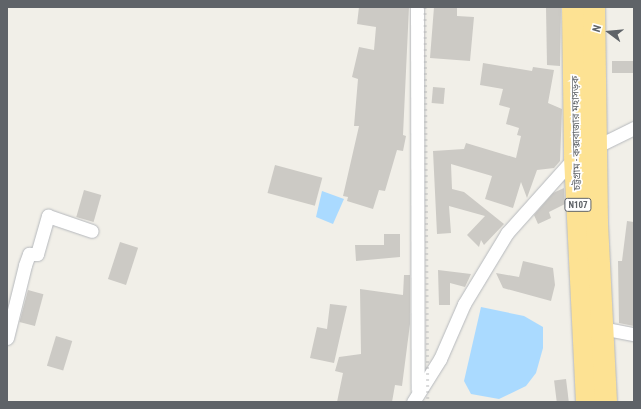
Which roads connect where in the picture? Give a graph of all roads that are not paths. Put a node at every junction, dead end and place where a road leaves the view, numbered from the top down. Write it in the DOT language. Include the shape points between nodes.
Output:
graph roads {
  1 [pos="418,7"];
  2 [pos="574,7"];
  3 [pos="594,7"];
  4 [pos="634,128"];
  5 [pos="596,146"];
  6 [pos="575,157"];
  7 [pos="92,231"];
  8 [pos="602,328"];
  9 [pos="634,334"];
  10 [pos="7,338"];
  11 [pos="418,390"];
  12 [pos="413,402"];
  13 [pos="587,402"];
  14 [pos="606,402"];
  1 -- 11 [label="street"];
  2 -- 6 [label="highway, চট্টগ্রাম - কক্সবাজার মহাসড়ক / N107"];
  3 -- 5 [label="highway, চট্টগ্রাম - কক্সবাজার মহাসড়ক / N107"];
  4 -- 5 [label="street"];
  5 -- 6 [label="street"];
  5 -- 8 [label="highway, চট্টগ্রাম - কক্সবাজার মহাসড়ক / N107"];
  6 -- 11 [label="street" via="507,233 464,304 440,359"];
  6 -- 13 [label="highway, চট্টগ্রাম - কক্সবাজার মহাসড়ক / N107"];
  7 -- 10 [label="street" via="48,216 37,254 29,254 25,265"];
  8 -- 9 [label="street"];
  8 -- 14 [label="highway, চট্টগ্রাম - কক্সবাজার মহাসড়ক / N107"];
  11 -- 12 [label="street"];
}
